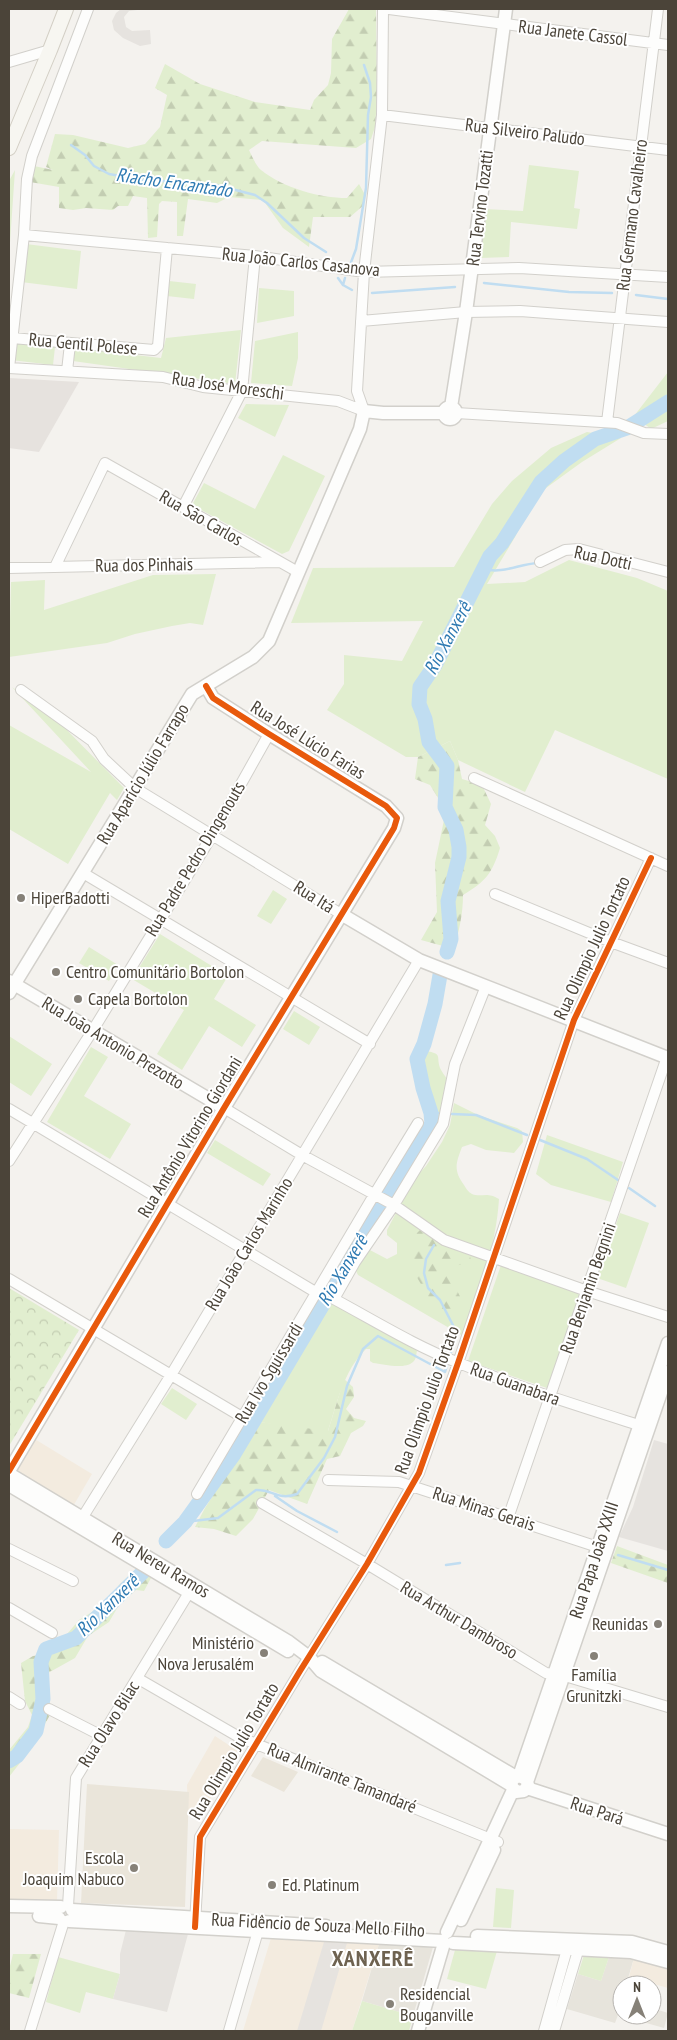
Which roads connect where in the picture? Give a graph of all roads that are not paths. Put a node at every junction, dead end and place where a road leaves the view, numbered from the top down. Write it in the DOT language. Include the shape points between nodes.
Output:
graph roads {
  1 [pos="59,9"];
  2 [pos="66,9"];
  3 [pos="88,9"];
  4 [pos="383,9"];
  5 [pos="389,9"];
  6 [pos="506,9"];
  7 [pos="658,9"];
  8 [pos="504,24"];
  9 [pos="59,26"];
  10 [pos="654,43"];
  11 [pos="668,45"];
  12 [pos="50,50"];
  13 [pos="9,62"];
  14 [pos="382,115"];
  15 [pos="490,128"];
  16 [pos="641,145"];
  17 [pos="9,148"];
  18 [pos="668,150"];
  19 [pos="24,235"];
  20 [pos="167,248"];
  21 [pos="255,256"];
  22 [pos="472,268"];
  23 [pos="364,272"];
  24 [pos="626,273"];
  25 [pos="668,277"];
  26 [pos="466,312"];
  27 [pos="620,318"];
  28 [pos="361,321"];
  29 [pos="668,322"];
  30 [pos="12,338"];
  31 [pos="70,344"];
  32 [pos="9,368"];
  33 [pos="67,371"];
  34 [pos="242,391"];
  35 [pos="364,411"];
  36 [pos="451,411"];
  37 [pos="607,422"];
  38 [pos="668,434"];
  39 [pos="183,507"];
  40 [pos="280,562"];
  41 [pos="540,562"];
  42 [pos="55,567"];
  43 [pos="9,568"];
  44 [pos="298,572"];
  45 [pos="668,572"];
  46 [pos="206,686"];
  47 [pos="22,690"];
  48 [pos="269,734"];
  49 [pos="474,778"];
  50 [pos="135,788"];
  51 [pos="397,818"];
  52 [pos="213,834"];
  53 [pos="651,858"];
  54 [pos="668,866"];
  55 [pos="83,873"];
  56 [pos="495,894"];
  57 [pos="341,914"];
  58 [pos="160,919"];
  59 [pos="611,942"];
  60 [pos="419,960"];
  61 [pos="668,963"];
  62 [pos="11,986"];
  63 [pos="486,986"];
  64 [pos="293,996"];
  65 [pos="574,1020"];
  66 [pos="93,1030"];
  67 [pos="370,1044"];
  68 [pos="667,1058"];
  69 [pos="224,1108"];
  70 [pos="9,1109"];
  71 [pos="32,1123"];
  72 [pos="418,1123"];
  73 [pos="302,1155"];
  74 [pos="9,1161"];
  75 [pos="384,1200"];
  76 [pos="167,1204"];
  77 [pos="246,1250"];
  78 [pos="493,1258"];
  79 [pos="9,1279"];
  80 [pos="587,1291"];
  81 [pos="317,1293"];
  82 [pos="334,1299"];
  83 [pos="668,1317"];
  84 [pos="93,1328"];
  85 [pos="668,1343"];
  86 [pos="458,1363"];
  87 [pos="666,1368"];
  88 [pos="171,1375"];
  89 [pos="551,1398"];
  90 [pos="242,1417"];
  91 [pos="644,1427"];
  92 [pos="9,1477"];
  93 [pos="328,1480"];
  94 [pos="412,1486"];
  95 [pos="197,1494"];
  96 [pos="262,1503"];
  97 [pos="508,1518"];
  98 [pos="80,1522"];
  99 [pos="9,1549"];
  100 [pos="603,1549"];
  101 [pos="367,1564"];
  102 [pos="73,1581"];
  103 [pos="192,1589"];
  104 [pos="9,1608"];
  105 [pos="52,1633"];
  106 [pos="309,1657"];
  107 [pos="560,1675"];
  108 [pos="138,1678"];
  109 [pos="9,1697"];
  110 [pos="20,1704"];
  111 [pos="668,1707"];
  112 [pos="49,1709"];
  113 [pos="102,1736"];
  114 [pos="258,1744"];
  115 [pos="519,1784"];
  116 [pos="668,1834"];
  117 [pos="494,1840"];
  118 [pos="9,1906"];
  119 [pos="65,1914"];
  120 [pos="9,1915"];
  121 [pos="196,1923"];
  122 [pos="260,1926"];
  123 [pos="449,1938"];
  124 [pos="574,1944"];
  125 [pos="631,1947"];
  126 [pos="668,1952"];
  127 [pos="668,1962"];
  128 [pos="432,1994"];
  129 [pos="30,2031"];
  130 [pos="229,2031"];
  131 [pos="418,2031"];
  132 [pos="426,2031"];
  133 [pos="544,2031"];
  134 [pos="554,2031"];
  1 -- 9 [label="street" via="54,25"];
  2 -- 9 [label="main road"];
  3 -- 19 [label="street" via="32,156 27,179"];
  4 -- 14 [label="street"];
  5 -- 8 [label="street, Rua Janete Cassol"];
  6 -- 8 [label="street, Rua Tervino Tozatti"];
  7 -- 10 [label="street, Rua Germano Cavalheiro"];
  8 -- 10 [label="street, Rua Janete Cassol"];
  8 -- 15 [label="street, Rua Tervino Tozatti"];
  9 -- 12 [label="main road"];
  10 -- 11 [label="street, Rua Janete Cassol"];
  10 -- 16 [label="street, Rua Germano Cavalheiro"];
  12 -- 13 [label="street"];
  12 -- 17 [label="main road"];
  14 -- 15 [label="street, Rua Silveiro Paludo"];
  14 -- 23 [label="street"];
  15 -- 16 [label="street, Rua Silveiro Paludo"];
  15 -- 22 [label="street, Rua Tervino Tozatti"];
  16 -- 18 [label="street, Rua Silveiro Paludo"];
  16 -- 24 [label="street, Rua Germano Cavalheiro"];
  19 -- 20 [label="street, Rua João Carlos Casanova"];
  19 -- 30 [label="street"];
  20 -- 21 [label="street, Rua João Carlos Casanova"];
  20 -- 31 [label="street, Rua Gentil Polese" via="158,346 154,350"];
  21 -- 23 [label="street, Rua João Carlos Casanova"];
  21 -- 34 [label="street"];
  22 -- 23 [label="street, Rua João Carlos Casanova"];
  22 -- 24 [label="street, Rua João Carlos Casanova"];
  22 -- 26 [label="street, Rua Tervino Tozatti"];
  23 -- 28 [label="street"];
  24 -- 25 [label="street, Rua João Carlos Casanova"];
  24 -- 27 [label="street, Rua Germano Cavalheiro"];
  26 -- 27 [label="street" via="520,311"];
  26 -- 28 [label="street"];
  26 -- 36 [label="street, Rua Tervino Tozatti"];
  27 -- 29 [label="street"];
  27 -- 37 [label="street, Rua Germano Cavalheiro"];
  28 -- 35 [label="street" via="357,391"];
  30 -- 31 [label="street, Rua Gentil Polese"];
  30 -- 32 [label="street"];
  31 -- 33 [label="street"];
  32 -- 33 [label="street, Rua José Moreschi"];
  33 -- 34 [label="street, Rua José Moreschi" via="163,377 204,387"];
  34 -- 35 [label="street, Rua José Moreschi" via="338,401"];
  34 -- 39 [label="street"];
  35 -- 36 [label="street, Rua José Moreschi"];
  35 -- 44 [label="street, Rua Aparício Júlio Farrapo" via="360,429"];
  36 -- 37 [label="street, Rua José Moreschi"];
  37 -- 38 [label="street, Rua José Moreschi" via="644,433"];
  39 -- 40 [label="street, Rua São Carlos"];
  39 -- 42 [label="street, Rua São Carlos" via="105,463"];
  40 -- 42 [label="street, Rua dos Pinhais"];
  40 -- 44 [label="street, Rua São Carlos"];
  41 -- 45 [label="street, Rua Dotti" via="566,550 579,549"];
  42 -- 43 [label="street, Rua dos Pinhais"];
  44 -- 46 [label="street, Rua Aparício Júlio Farrapo" via="269,641 253,658"];
  46 -- 48 [label="street, Rua José Lúcio Farias" via="213,698"];
  46 -- 50 [label="street, Rua Aparício Júlio Farrapo" via="192,694"];
  47 -- 50 [label="street, Rua Itá" via="92,742 104,759"];
  48 -- 51 [label="street, Rua José Lúcio Farias" via="386,806"];
  48 -- 52 [label="street, Rua Padre Pedro Dingenouts"];
  49 -- 53 [label="street"];
  50 -- 52 [label="street, Rua Itá"];
  50 -- 55 [label="street, Rua Aparício Júlio Farrapo"];
  51 -- 57 [label="street, Rua Antônio Vitorino Giordani"];
  52 -- 57 [label="street, Rua Itá"];
  52 -- 58 [label="street, Rua Padre Pedro Dingenouts"];
  53 -- 54 [label="street"];
  53 -- 59 [label="street, Rua Olimpio Julio Tortato"];
  55 -- 58 [label="street"];
  55 -- 62 [label="street, Rua Aparício Júlio Farrapo"];
  56 -- 59 [label="street"];
  57 -- 60 [label="street, Rua Itá"];
  57 -- 64 [label="street, Rua Antônio Vitorino Giordani"];
  58 -- 64 [label="street"];
  58 -- 66 [label="street, Rua Padre Pedro Dingenouts"];
  59 -- 61 [label="street"];
  59 -- 65 [label="street, Rua Olimpio Julio Tortato"];
  60 -- 63 [label="street, Rua Itá"];
  60 -- 67 [label="street, Rua João Carlos Marinho"];
  62 -- 66 [label="street, Rua João Antonio Prezotto"];
  63 -- 65 [label="street, Rua Itá"];
  63 -- 75 [label="street, Rua Ivo Sguissardi" via="455,1064 443,1124"];
  64 -- 67 [label="street"];
  64 -- 69 [label="street, Rua Antônio Vitorino Giordani"];
  65 -- 68 [label="street, Rua Itá"];
  65 -- 78 [label="street, Rua Olimpio Julio Tortato"];
  66 -- 69 [label="street, Rua João Antonio Prezotto"];
  66 -- 71 [label="street, Rua Padre Pedro Dingenouts"];
  67 -- 73 [label="street, Rua João Carlos Marinho"];
  68 -- 80 [label="street, Rua Benjamin Begnini"];
  69 -- 73 [label="street, Rua João Antonio Prezotto"];
  69 -- 76 [label="street, Rua Antônio Vitorino Giordani"];
  70 -- 71 [label="street"];
  71 -- 74 [label="street, Rua Padre Pedro Dingenouts"];
  71 -- 76 [label="street"];
  72 -- 75 [label="street, Rua Ivo Sguissardi"];
  73 -- 75 [label="street, Rua João Antonio Prezotto"];
  73 -- 77 [label="street, Rua João Carlos Marinho"];
  75 -- 78 [label="street, Rua João Antonio Prezotto" via="444,1240"];
  75 -- 81 [label="street, Rua Ivo Sguissardi"];
  75 -- 82 [label="street, Rua Ivo Sguissardi"];
  76 -- 77 [label="street"];
  76 -- 84 [label="street, Rua Antônio Vitorino Giordani"];
  77 -- 81 [label="street"];
  77 -- 88 [label="street, Rua João Carlos Marinho"];
  78 -- 80 [label="street, Rua João Antonio Prezotto"];
  78 -- 86 [label="street, Rua Olimpio Julio Tortato"];
  79 -- 84 [label="street"];
  80 -- 83 [label="street, Rua João Antonio Prezotto"];
  80 -- 89 [label="street, Rua Benjamin Begnini"];
  81 -- 90 [label="street, Rua Ivo Sguissardi"];
  82 -- 86 [label="street, Rua Guanabara"];
  84 -- 88 [label="street"];
  84 -- 92 [label="street, Rua Antônio Vitorino Giordani"];
  85 -- 87 [label="street, Rua Papa João XXIII"];
  86 -- 89 [label="street, Rua Guanabara"];
  86 -- 94 [label="street, Rua Olimpio Julio Tortato"];
  87 -- 91 [label="street, Rua Papa João XXIII"];
  88 -- 90 [label="street"];
  88 -- 98 [label="street, Rua João Carlos Marinho"];
  89 -- 91 [label="street, Rua Guanabara"];
  89 -- 97 [label="street, Rua Benjamin Begnini"];
  90 -- 95 [label="street, Rua Ivo Sguissardi"];
  91 -- 100 [label="street, Rua Papa João XXIII"];
  92 -- 98 [label="street, Rua Nereu Ramos"];
  93 -- 94 [label="street, Rua Minas Gerais" via="399,1482"];
  94 -- 97 [label="street, Rua Minas Gerais"];
  94 -- 101 [label="street, Rua Olimpio Julio Tortato"];
  96 -- 101 [label="street, Rua Arthur Dambroso"];
  97 -- 100 [label="street, Rua Minas Gerais"];
  98 -- 103 [label="street, Rua Nereu Ramos"];
  99 -- 102 [label="street"];
  100 -- 107 [label="street, Rua Papa João XXIII"];
  101 -- 106 [label="street, Rua Olimpio Julio Tortato"];
  101 -- 107 [label="street, Rua Arthur Dambroso" via="546,1673"];
  103 -- 106 [label="street, Rua Nereu Ramos" via="258,1629 284,1649"];
  103 -- 108 [label="street, Rua Olavo Bilac"];
  104 -- 105 [label="street"];
  106 -- 114 [label="street, Rua Olimpio Julio Tortato"];
  106 -- 115 [label="street, Rua Nereu Ramos" via="322,1671 354,1685"];
  107 -- 111 [label="street, Rua Arthur Dambroso"];
  107 -- 115 [label="street, Rua Papa João XXIII"];
  108 -- 113 [label="street, Rua Olavo Bilac"];
  108 -- 114 [label="street, Rua Almirante Tamandaré"];
  109 -- 110 [label="street"];
  112 -- 113 [label="street"];
  113 -- 119 [label="street, Rua Olavo Bilac" via="76,1778"];
  114 -- 117 [label="street, Rua Almirante Tamandaré"];
  114 -- 121 [label="street, Rua Olimpio Julio Tortato" via="200,1837"];
  115 -- 116 [label="street, Rua Pará"];
  115 -- 117 [label="street, Rua Papa João XXIII"];
  117 -- 123 [label="street, Rua Papa João XXIII"];
  118 -- 119 [label="street, Rua Fidêncio de Souza Mello Filho"];
  119 -- 120 [label="street, Rua Fidêncio de Souza Mello Filho"];
  119 -- 121 [label="street, Rua Fidêncio de Souza Mello Filho"];
  119 -- 129 [label="street, Rua Olavo Bilac"];
  121 -- 122 [label="street, Rua Fidêncio de Souza Mello Filho"];
  122 -- 123 [label="street, Rua Fidêncio de Souza Mello Filho"];
  122 -- 130 [label="street"];
  123 -- 124 [label="street, Rua Fidêncio de Souza Mello Filho"];
  123 -- 128 [label="street, Rua Papa João XXIII"];
  124 -- 125 [label="street, Rua Fidêncio de Souza Mello Filho"];
  124 -- 133 [label="street"];
  124 -- 134 [label="street"];
  125 -- 126 [label="street, Rua Fidêncio de Souza Mello Filho"];
  125 -- 127 [label="street, Rua Fidêncio de Souza Mello Filho"];
  128 -- 131 [label="street, Rua Papa João XXIII"];
  128 -- 132 [label="street, Rua Papa João XXIII"];
}
